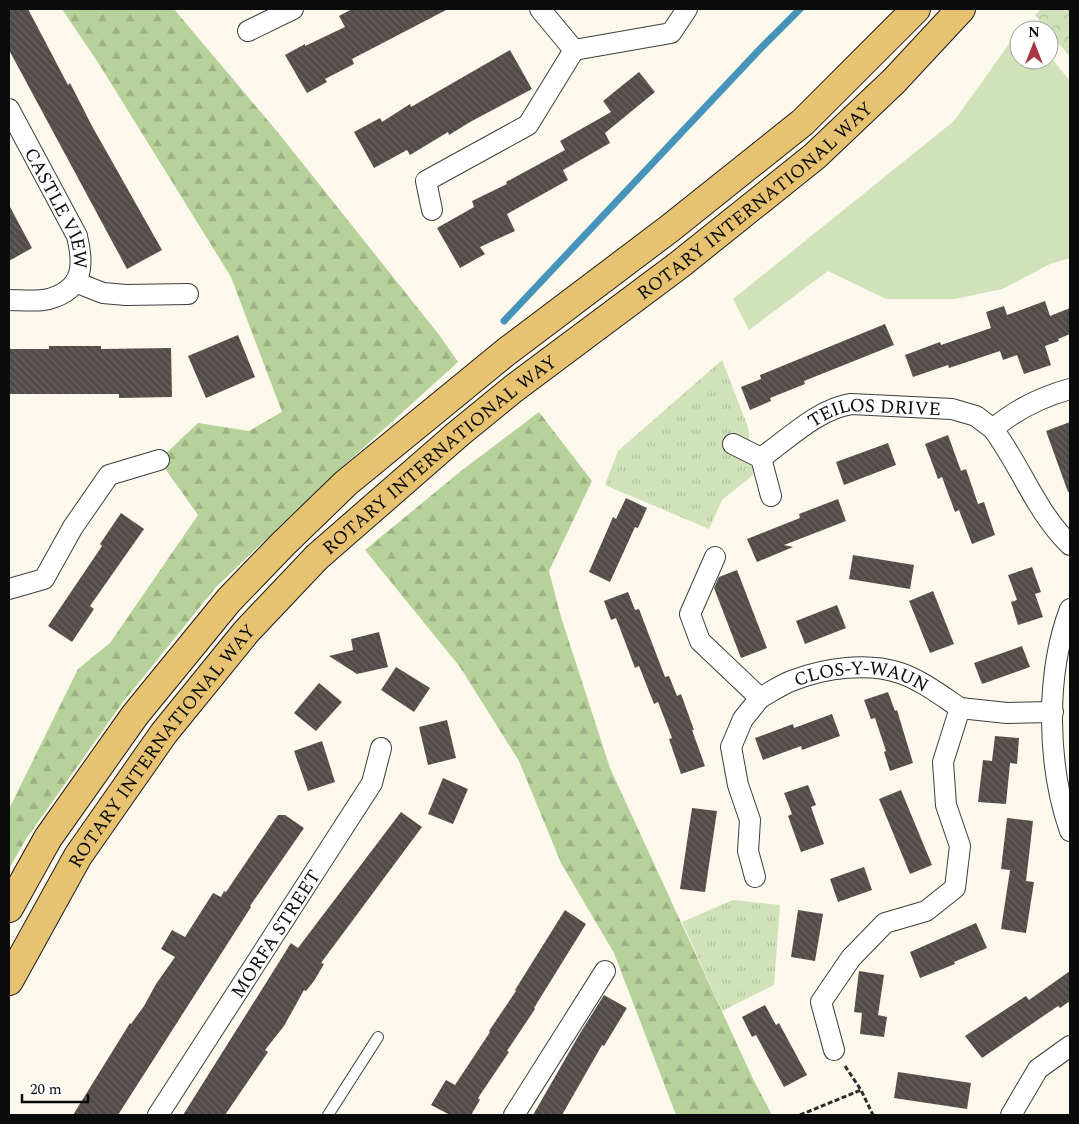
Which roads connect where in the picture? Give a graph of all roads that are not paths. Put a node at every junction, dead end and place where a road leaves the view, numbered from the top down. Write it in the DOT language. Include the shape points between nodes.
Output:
graph roads {
  1 [pos="293,9"];
  2 [pos="540,9"];
  3 [pos="687,9"];
  4 [pos="916,9"];
  5 [pos="961,9"];
  6 [pos="248,31"];
  7 [pos="574,50"];
  8 [pos="9,109"];
  9 [pos="432,210"];
  10 [pos="76,282"];
  11 [pos="188,294"];
  12 [pos="9,300"];
  13 [pos="1070,389"];
  14 [pos="993,429"];
  15 [pos="733,444"];
  16 [pos="761,458"];
  17 [pos="159,460"];
  18 [pos="771,496"];
  19 [pos="1070,545"];
  20 [pos="715,557"];
  21 [pos="9,589"];
  22 [pos="1070,609"];
  23 [pos="760,698"];
  24 [pos="960,708"];
  25 [pos="1053,712"];
  26 [pos="381,748"];
  27 [pos="1070,831"];
  28 [pos="755,877"];
  29 [pos="9,908"];
  30 [pos="605,971"];
  31 [pos="9,981"];
  32 [pos="378,1036"];
  33 [pos="1070,1046"];
  34 [pos="834,1050"];
  35 [pos="158,1115"];
  36 [pos="328,1115"];
  37 [pos="514,1115"];
  38 [pos="1011,1115"];
  1 -- 6 [label="street"];
  2 -- 7 [label="street"];
  3 -- 7 [label="street" via="671,33"];
  4 -- 29 [label="main road, ROTARY INTERNATIONAL WAY" via="803,122 669,229 506,352 346,483 289,538 229,600 135,715 48,838"];
  5 -- 31 [label="main road, ROTARY INTERNATIONAL WAY" via="894,81 816,156 472,423 317,556 246,632 164,733 78,856"];
  7 -- 9 [label="street" via="528,126 426,181"];
  8 -- 10 [label="street, CASTLE VIEW" via="77,236 81,266"];
  10 -- 11 [label="street" via="103,293"];
  10 -- 12 [label="street" via="64,293 47,299"];
  13 -- 14 [label="street" via="1026,405"];
  14 -- 16 [label="street, TEILOS DRIVE" via="976,416 952,409 851,404 826,411"];
  14 -- 19 [label="street, TEILOS DRIVE" via="1045,516"];
  15 -- 16 [label="street"];
  16 -- 18 [label="street"];
  17 -- 21 [label="street" via="108,475 73,527 44,579"];
  20 -- 23 [label="street" via="690,614 700,641"];
  22 -- 25 [label="street" via="1056,665"];
  23 -- 24 [label="street, CLOS-Y-WAUN" via="793,680 830,669 866,667 900,673"];
  23 -- 28 [label="street, CLOS-Y-WAUN" via="743,719 731,747 738,784 750,820 748,851"];
  24 -- 25 [label="street, CLOS-Y-WAUN" via="1006,713"];
  24 -- 34 [label="street" via="943,762 946,805 960,846 955,888 926,910 885,923 851,958 821,1002"];
  25 -- 27 [label="street" via="1056,768"];
  26 -- 35 [label="street, MORFA STREET" via="372,783"];
  30 -- 37 [label="street"];
  32 -- 36 [label="lane"];
  33 -- 38 [label="street" via="1038,1069"];
}
